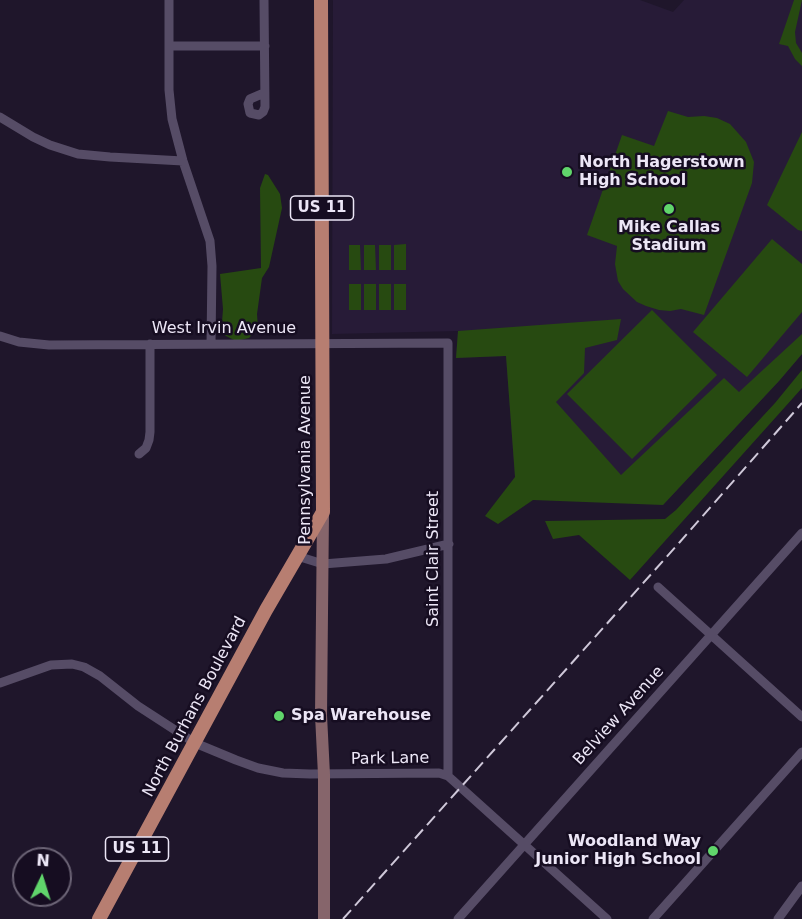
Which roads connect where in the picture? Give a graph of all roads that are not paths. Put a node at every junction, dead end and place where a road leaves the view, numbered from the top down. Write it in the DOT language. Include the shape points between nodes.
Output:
graph roads {
  1 [pos="169,0"];
  2 [pos="264,0"];
  3 [pos="321,0"];
  4 [pos="169,46"];
  5 [pos="265,46"];
  6 [pos="264,93"];
  7 [pos="0,117"];
  8 [pos="183,162"];
  9 [pos="0,336"];
  10 [pos="448,343"];
  11 [pos="150,344"];
  12 [pos="211,344"];
  13 [pos="322,344"];
  14 [pos="139,454"];
  15 [pos="323,512"];
  16 [pos="802,533"];
  17 [pos="449,544"];
  18 [pos="297,556"];
  19 [pos="323,564"];
  20 [pos="658,587"];
  21 [pos="710,636"];
  22 [pos="0,683"];
  23 [pos="802,717"];
  24 [pos="195,743"];
  25 [pos="802,752"];
  26 [pos="324,775"];
  27 [pos="448,776"];
  28 [pos="525,844"];
  29 [pos="802,886"];
  30 [pos="99,919"];
  31 [pos="324,919"];
  32 [pos="458,919"];
  33 [pos="607,919"];
  34 [pos="652,919"];
  35 [pos="778,919"];
  1 -- 4 [label="street"];
  2 -- 5 [label="street"];
  3 -- 13 [label="main road, Pennsylvania Avenue / US 11"];
  4 -- 5 [label="street"];
  4 -- 8 [label="street" via="171,113"];
  5 -- 6 [label="street"];
  7 -- 8 [label="street" via="33,137 78,154"];
  8 -- 12 [label="street" via="210,241"];
  9 -- 11 [label="street, West Irvin Avenue" via="42,345"];
  10 -- 13 [label="street, West Irvin Avenue"];
  10 -- 17 [label="street, Saint Clair Street"];
  11 -- 12 [label="street, West Irvin Avenue"];
  11 -- 14 [label="street" via="150,432 146,448"];
  12 -- 13 [label="street, West Irvin Avenue"];
  13 -- 15 [label="main road, Pennsylvania Avenue / US 11"];
  15 -- 18 [label="main road, North Burhans Boulevard / US 11"];
  15 -- 19 [label="main road, Pennsylvania Avenue"];
  16 -- 21 [label="street, Belview Avenue"];
  17 -- 19 [label="street" via="386,559"];
  17 -- 27 [label="street, Saint Clair Street"];
  18 -- 19 [label="street"];
  18 -- 24 [label="main road, North Burhans Boulevard / US 11"];
  19 -- 26 [label="main road, Pennsylvania Avenue"];
  20 -- 21 [label="street"];
  21 -- 23 [label="street"];
  21 -- 28 [label="street, Belview Avenue"];
  22 -- 24 [label="street, Park Lane" via="51,665 84,667"];
  24 -- 26 [label="street, Park Lane" via="258,768"];
  24 -- 30 [label="main road, North Burhans Boulevard / US 11"];
  25 -- 34 [label="street"];
  26 -- 27 [label="street, Park Lane"];
  26 -- 31 [label="main road, Pennsylvania Avenue"];
  27 -- 28 [label="street, Park Lane"];
  28 -- 32 [label="street, Belview Avenue"];
  28 -- 33 [label="street, Park Lane"];
  29 -- 35 [label="street"];
}
